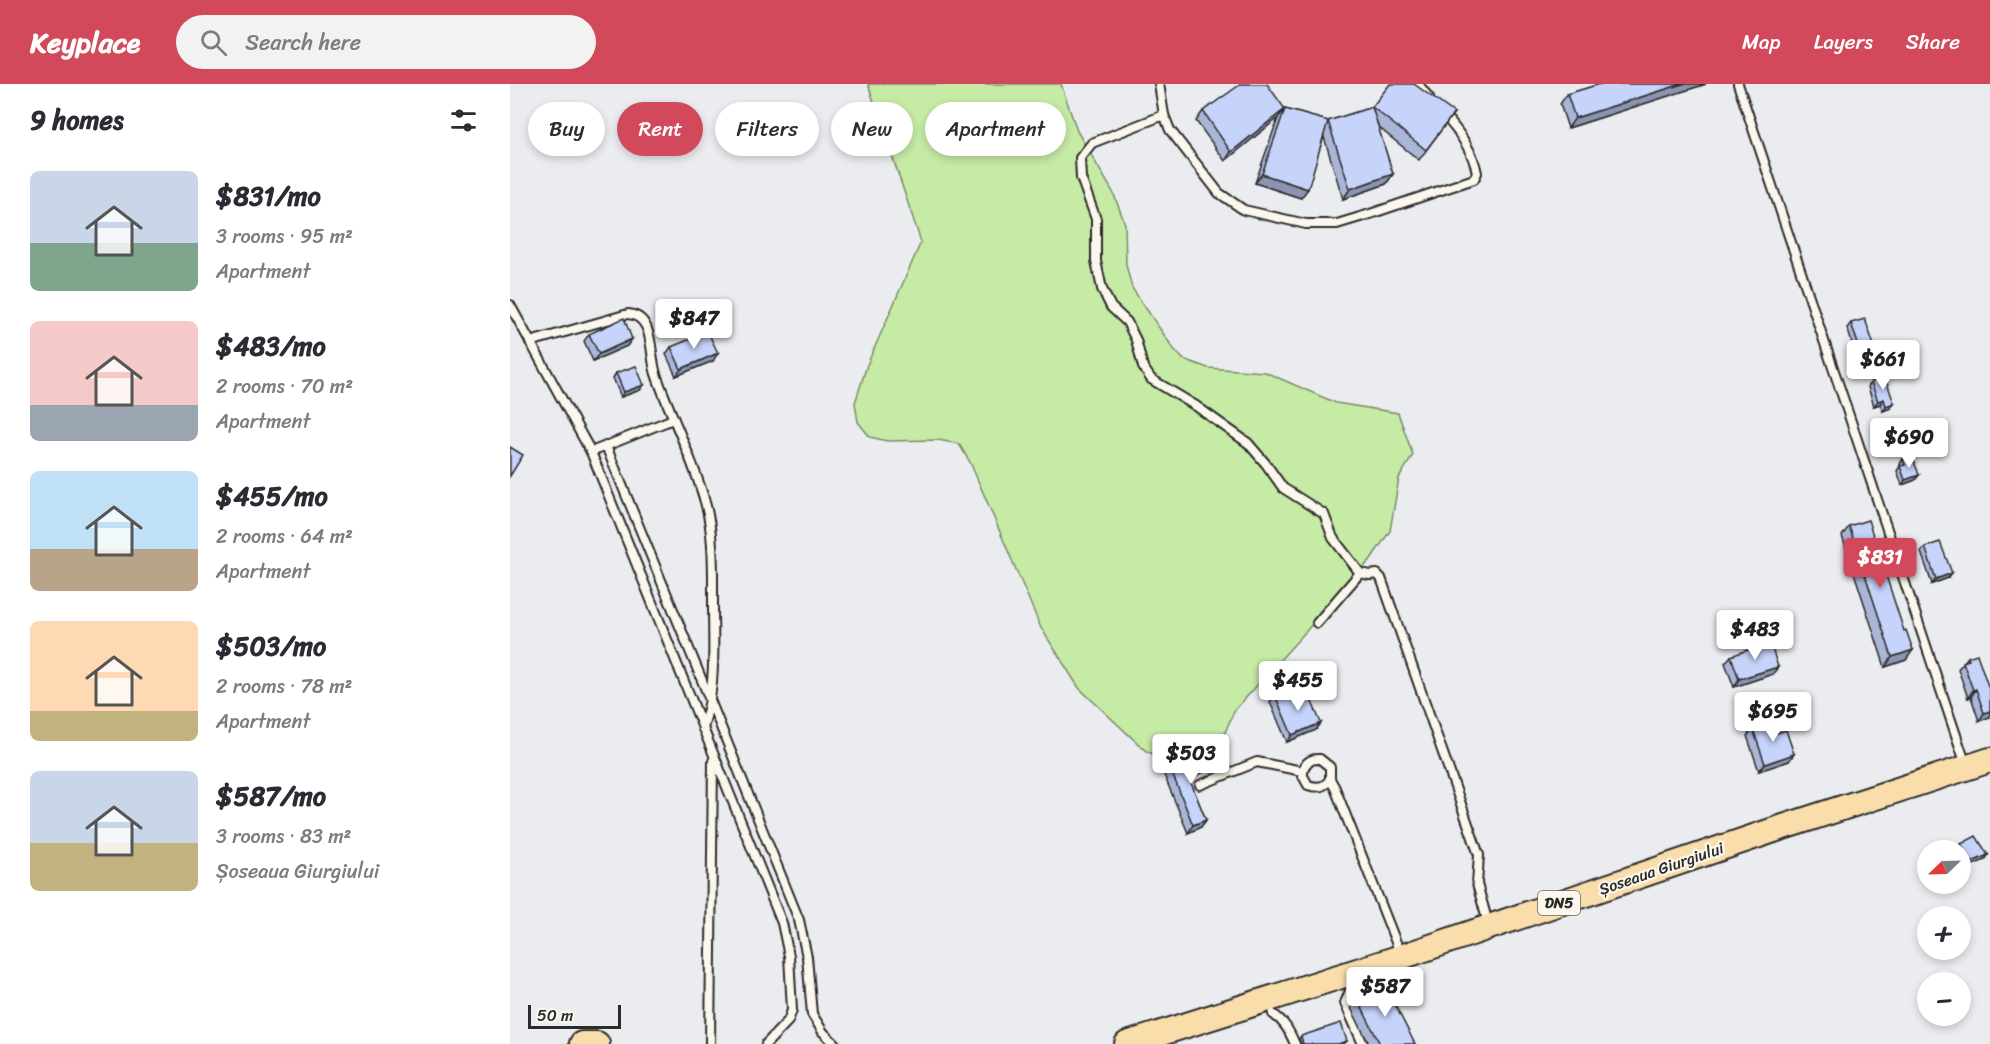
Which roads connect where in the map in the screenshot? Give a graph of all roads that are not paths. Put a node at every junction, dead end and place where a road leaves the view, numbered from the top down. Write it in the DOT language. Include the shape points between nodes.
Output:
graph roads {
  1 [pos="1159,84"];
  2 [pos="1418,84"];
  3 [pos="1738,84"];
  4 [pos="1164,115"];
  5 [pos="510,305"];
  6 [pos="530,342"];
  7 [pos="673,418"];
  8 [pos="606,446"];
  9 [pos="591,452"];
  10 [pos="628,502"];
  11 [pos="614,508"];
  12 [pos="1360,573"];
  13 [pos="1317,623"];
  14 [pos="710,700"];
  15 [pos="703,729"];
  16 [pos="713,755"];
  17 [pos="1990,760"];
  18 [pos="1967,767"];
  19 [pos="1302,771"];
  20 [pos="1990,775"];
  21 [pos="1330,779"];
  22 [pos="1200,785"];
  23 [pos="1489,927"];
  24 [pos="1401,957"];
  25 [pos="1353,987"];
  26 [pos="1368,1013"];
  27 [pos="1273,1014"];
  28 [pos="1360,1043"];
  29 [pos="582,1044"];
  30 [pos="597,1044"];
  31 [pos="710,1044"];
  32 [pos="766,1044"];
  33 [pos="835,1044"];
  34 [pos="1127,1044"];
  35 [pos="1181,1044"];
  36 [pos="1295,1044"];
  1 -- 4 [label="lane"];
  2 -- 4 [label="lane" via="1453,125 1478,173 1466,182 1337,224 1306,224 1244,210 1219,193 1170,130"];
  3 -- 18 [label="lane"];
  4 -- 12 [label="lane" via="1092,143 1080,158 1081,178 1096,219 1096,261 1102,289 1111,307 1127,322 1150,379 1248,443 1283,488 1323,514 1333,538"];
  5 -- 6 [label="lane"];
  6 -- 7 [label="lane" via="628,314 642,319"];
  6 -- 9 [label="lane"];
  7 -- 8 [label="lane"];
  7 -- 14 [label="lane" via="699,482 709,521 713,564"];
  8 -- 9 [label="lane"];
  8 -- 10 [label="lane"];
  9 -- 11 [label="lane"];
  10 -- 11 [label="lane"];
  10 -- 14 [label="lane"];
  11 -- 15 [label="lane"];
  12 -- 13 [label="lane"];
  12 -- 23 [label="lane" via="1377,574 1388,597 1479,855 1477,884"];
  14 -- 15 [label="lane"];
  14 -- 33 [label="lane" via="799,920 812,1014 822,1032"];
  15 -- 16 [label="lane"];
  16 -- 31 [label="lane"];
  16 -- 32 [label="lane" via="782,923 789,956 792,1010 788,1021"];
  17 -- 18 [label="highway, Șoseaua Giurgiului / DN5"];
  18 -- 23 [label="highway, Șoseaua Giurgiului / DN5"];
  19 -- 21 [label="lane" via="1305,781 1315,788"];
  19 -- 21 [label="lane" via="1311,760 1320,759 1330,767"];
  19 -- 22 [label="lane" via="1257,762"];
  20 -- 25 [label="highway, Șoseaua Giurgiului / DN5"];
  21 -- 24 [label="lane"];
  23 -- 24 [label="highway, Șoseaua Giurgiului / DN5"];
  24 -- 34 [label="highway, Șoseaua Giurgiului / DN5"];
  25 -- 26 [label="lane"];
  25 -- 27 [label="highway, Șoseaua Giurgiului / DN5"];
  25 -- 28 [label="lane" via="1345,1003"];
  27 -- 35 [label="highway, Șoseaua Giurgiului / DN5"];
  27 -- 36 [label="lane" via="1287,1026"];
  29 -- 30 [label="highway"];
}
